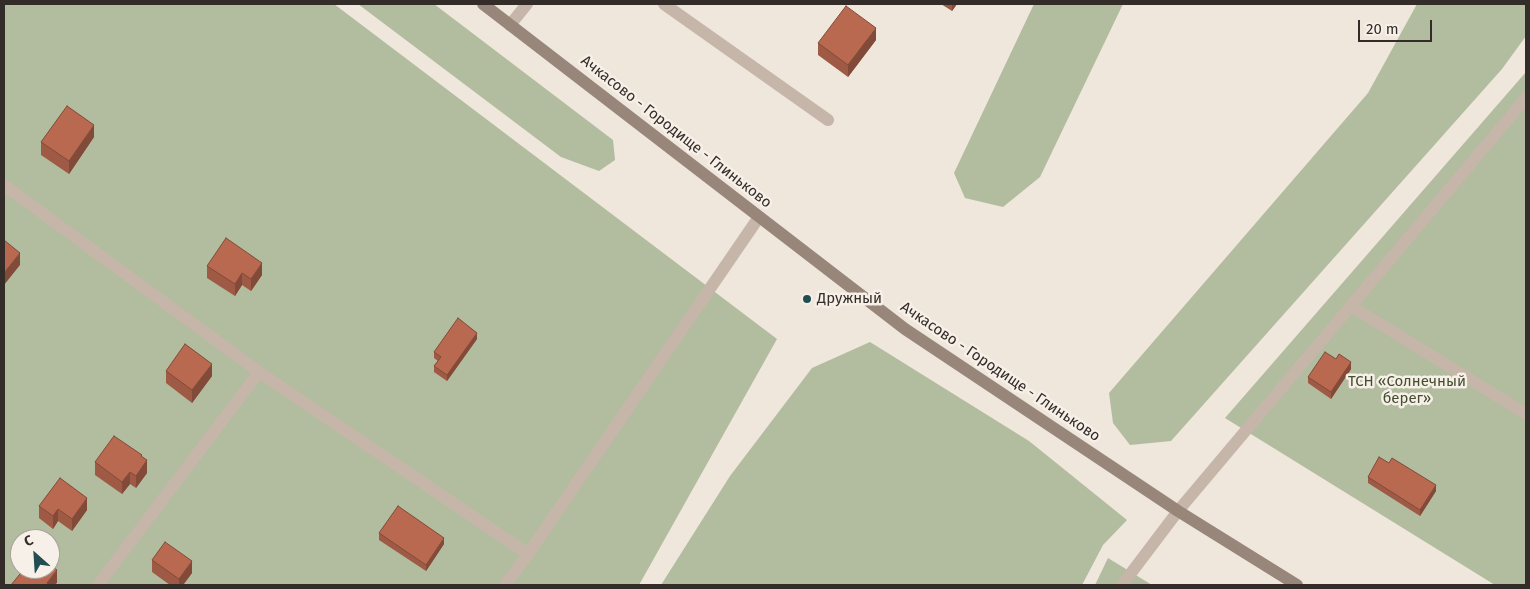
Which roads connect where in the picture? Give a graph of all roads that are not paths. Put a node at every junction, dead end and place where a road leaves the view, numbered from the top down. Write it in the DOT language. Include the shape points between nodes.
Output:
graph roads {
  1 [pos="483,4"];
  2 [pos="527,4"];
  3 [pos="664,4"];
  4 [pos="510,25"];
  5 [pos="1526,98"];
  6 [pos="828,120"];
  7 [pos="4,185"];
  8 [pos="760,217"];
  9 [pos="1351,306"];
  10 [pos="260,372"];
  11 [pos="1526,414"];
  12 [pos="1178,511"];
  13 [pos="528,554"];
  14 [pos="98,585"];
  15 [pos="505,585"];
  16 [pos="1122,585"];
  17 [pos="1297,585"];
  1 -- 4 [label="street, Ачкасово - Городище - Глиньково"];
  2 -- 4 [label="street"];
  3 -- 6 [label="street"];
  4 -- 8 [label="street, Ачкасово - Городище - Глиньково"];
  5 -- 9 [label="street"];
  7 -- 10 [label="street"];
  8 -- 12 [label="street, Ачкасово - Городище - Глиньково" via="905,329"];
  8 -- 13 [label="street"];
  9 -- 11 [label="street"];
  9 -- 12 [label="street"];
  10 -- 13 [label="street"];
  10 -- 14 [label="street"];
  12 -- 16 [label="street"];
  12 -- 17 [label="street, Ачкасово - Городище - Глиньково"];
  13 -- 15 [label="street"];
}
